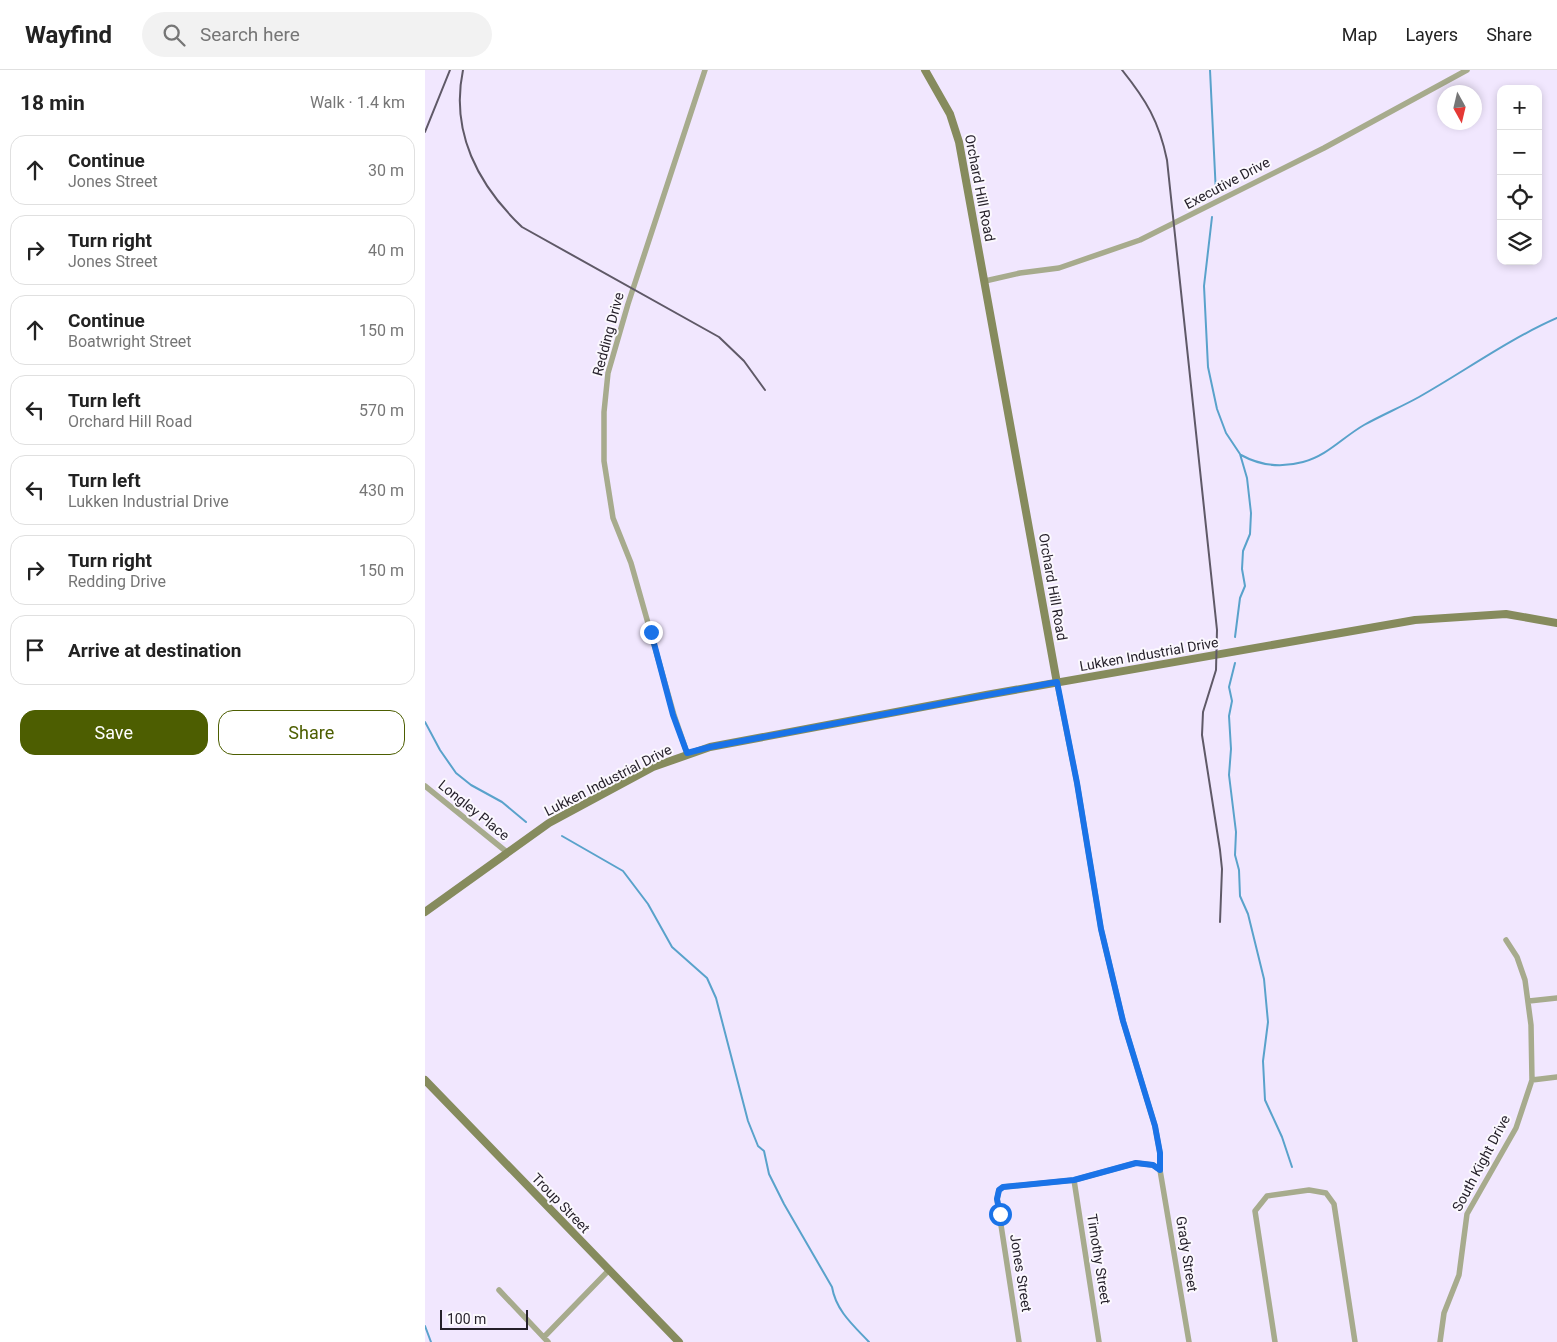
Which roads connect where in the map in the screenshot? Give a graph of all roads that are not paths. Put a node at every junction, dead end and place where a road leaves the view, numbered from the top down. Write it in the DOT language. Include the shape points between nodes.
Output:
graph roads {
  1 [pos="705,70"];
  2 [pos="925,70"];
  3 [pos="1467,70"];
  4 [pos="1454,73"];
  5 [pos="985,281"];
  6 [pos="1557,623"];
  7 [pos="1057,682"];
  8 [pos="687,753"];
  9 [pos="425,786"];
  10 [pos="508,853"];
  11 [pos="428,910"];
  12 [pos="1506,940"];
  13 [pos="1557,998"];
  14 [pos="1529,1001"];
  15 [pos="1557,1077"];
  16 [pos="425,1080"];
  17 [pos="1532,1080"];
  18 [pos="1160,1170"];
  19 [pos="1074,1180"];
  20 [pos="609,1270"];
  21 [pos="499,1290"];
  22 [pos="546,1340"];
  23 [pos="679,1342"];
  24 [pos="1019,1342"];
  25 [pos="1099,1342"];
  26 [pos="1189,1342"];
  27 [pos="1275,1342"];
  28 [pos="1355,1342"];
  29 [pos="1439,1342"];
  1 -- 8 [label="street, Redding Drive" via="628,304 608,373 604,412 604,461 613,518 631,563 673,715"];
  2 -- 5 [label="main road, Orchard Hill Road" via="950,114 959,142"];
  3 -- 4 [label="street, Executive Drive"];
  4 -- 5 [label="street, Executive Drive" via="1324,148 1140,240 1059,268"];
  5 -- 7 [label="main road, Orchard Hill Road"];
  6 -- 7 [label="main road, Lukken Industrial Drive" via="1506,614 1415,620"];
  7 -- 8 [label="main road, Lukken Industrial Drive"];
  7 -- 18 [label="street, Orchard Hill Road" via="1103,937 1123,1021 1155,1126"];
  8 -- 10 [label="main road, Lukken Industrial Drive" via="653,767 549,824"];
  9 -- 10 [label="street, Longley Place"];
  10 -- 11 [label="main road, Lukken Industrial Drive"];
  12 -- 14 [label="street, South Kight Drive" via="1517,957"];
  13 -- 14 [label="street"];
  14 -- 17 [label="street, South Kight Drive"];
  15 -- 17 [label="street"];
  16 -- 20 [label="main road, Troup Street"];
  17 -- 29 [label="street, South Kight Drive" via="1516,1128 1467,1214 1459,1275 1444,1313"];
  18 -- 19 [label="street" via="1153,1165 1136,1163"];
  18 -- 26 [label="street, Grady Street"];
  19 -- 24 [label="street, Jones Street" via="999,1190 997,1199"];
  19 -- 25 [label="street, Timothy Street"];
  20 -- 22 [label="street"];
  20 -- 23 [label="main road, Troup Street"];
  21 -- 22 [label="street"];
  27 -- 28 [label="street" via="1255,1211 1267,1196 1309,1190 1331,1198"];
}
